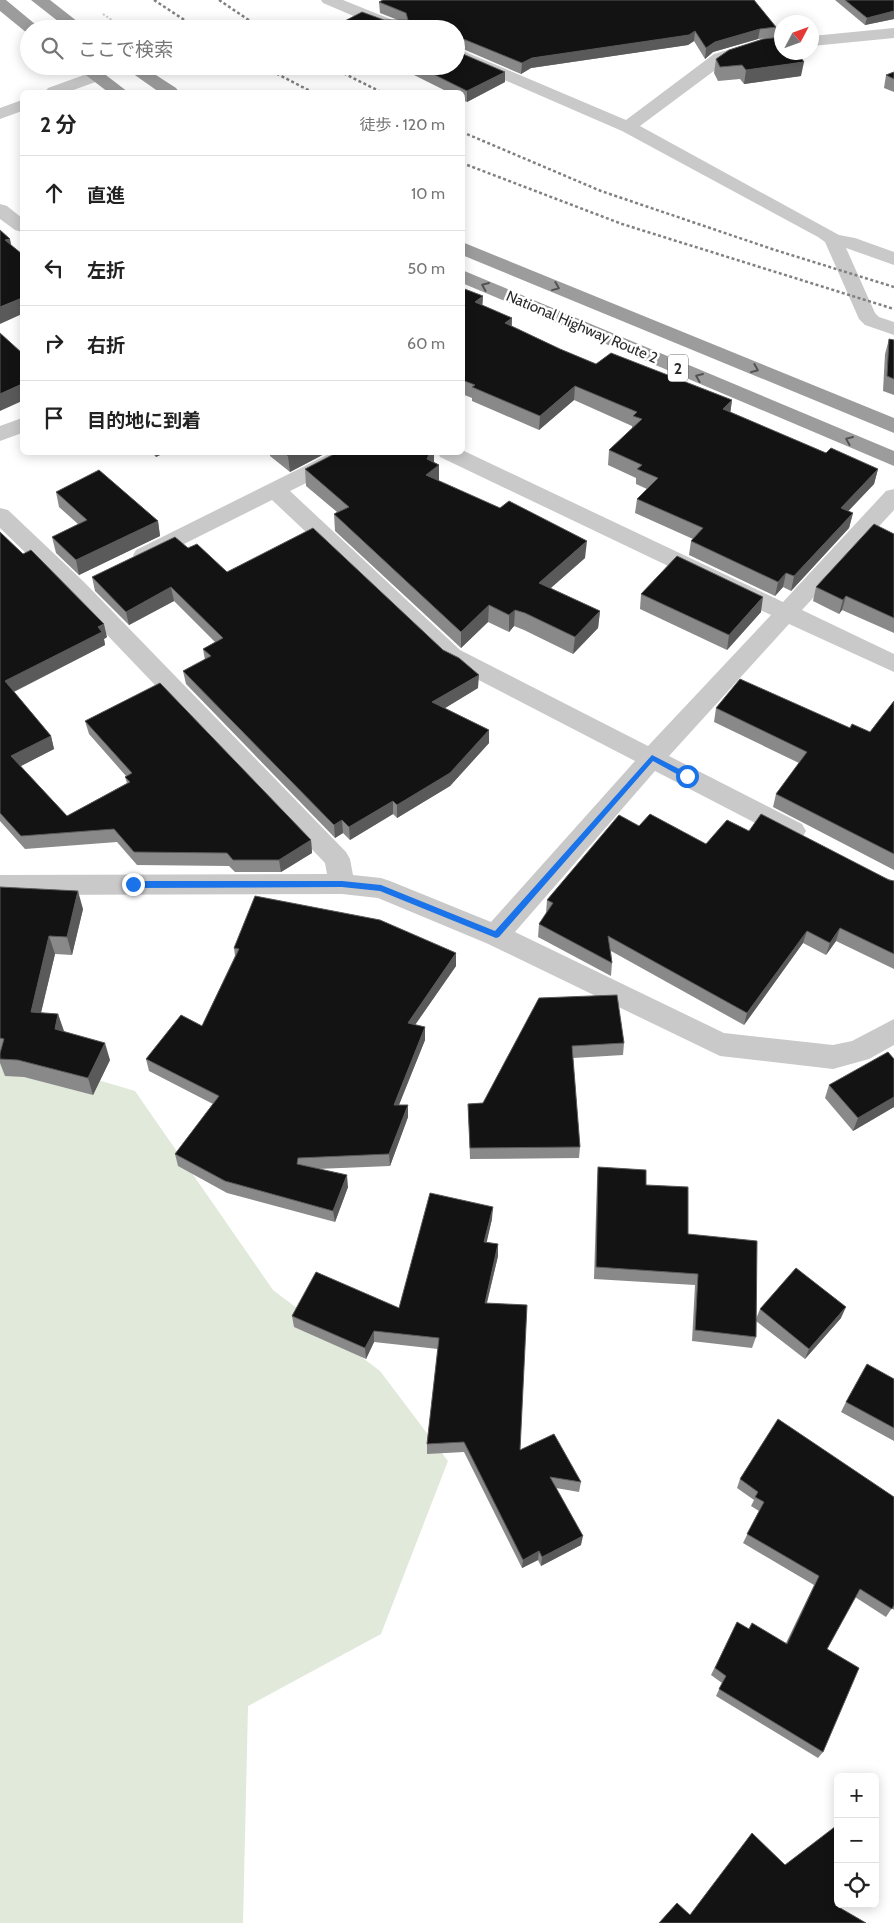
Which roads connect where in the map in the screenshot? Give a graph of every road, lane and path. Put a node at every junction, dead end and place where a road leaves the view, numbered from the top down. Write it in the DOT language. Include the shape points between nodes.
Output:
graph roads {
  1 [pos="40,0"];
  2 [pos="330,0"];
  3 [pos="0,3"];
  4 [pos="22,20"];
  5 [pos="67,20"];
  6 [pos="378,20"];
  7 [pos="894,33"];
  8 [pos="819,40"];
  9 [pos="774,45"];
  10 [pos="465,57"];
  11 [pos="82,75"];
  12 [pos="94,75"];
  13 [pos="144,75"];
  14 [pos="57,90"];
  15 [pos="116,90"];
  16 [pos="167,90"];
  17 [pos="20,106"];
  18 [pos="0,114"];
  19 [pos="628,127"];
  20 [pos="0,210"];
  21 [pos="20,225"];
  22 [pos="833,239"];
  23 [pos="465,249"];
  24 [pos="894,259"];
  25 [pos="465,277"];
  26 [pos="894,329"];
  27 [pos="20,425"];
  28 [pos="894,426"];
  29 [pos="0,434"];
  30 [pos="345,455"];
  31 [pos="454,455"];
  32 [pos="894,459"];
  33 [pos="276,491"];
  34 [pos="894,496"];
  35 [pos="0,515"];
  36 [pos="128,563"];
  37 [pos="787,614"];
  38 [pos="894,664"];
  39 [pos="652,758"];
  40 [pos="816,844"];
  41 [pos="342,884"];
  42 [pos="0,885"];
  43 [pos="496,935"];
  44 [pos="894,1031"];
  1 -- 5 [label="highway"];
  2 -- 6 [label="street"];
  3 -- 4 [label="highway"];
  7 -- 8 [label="street"];
  9 -- 19 [label="street" via="720,58"];
  10 -- 19 [label="street"];
  11 -- 14 [label="street"];
  12 -- 15 [label="highway"];
  13 -- 16 [label="highway"];
  17 -- 18 [label="street"];
  19 -- 22 [label="street"];
  20 -- 21 [label="street"];
  22 -- 24 [label="street"];
  22 -- 26 [label="street" via="866,315 872,321"];
  23 -- 28 [label="highway, National Highway Route 2 / 2, one-way"];
  32 -- 25 [label="highway, National Highway Route 2 / 2, one-way"];
  27 -- 29 [label="street"];
  30 -- 33 [label="street"];
  31 -- 37 [label="street"];
  33 -- 36 [label="street"];
  33 -- 39 [label="street" via="452,656"];
  34 -- 37 [label="street"];
  35 -- 41 [label="street" via="85,584 337,859"];
  37 -- 38 [label="street"];
  37 -- 39 [label="street"];
  39 -- 40 [label="street"];
  39 -- 43 [label="street"];
  41 -- 42 [label="street"];
  41 -- 43 [label="street" via="381,888"];
  43 -- 44 [label="street" via="720,1044 833,1057 859,1051"];
}
